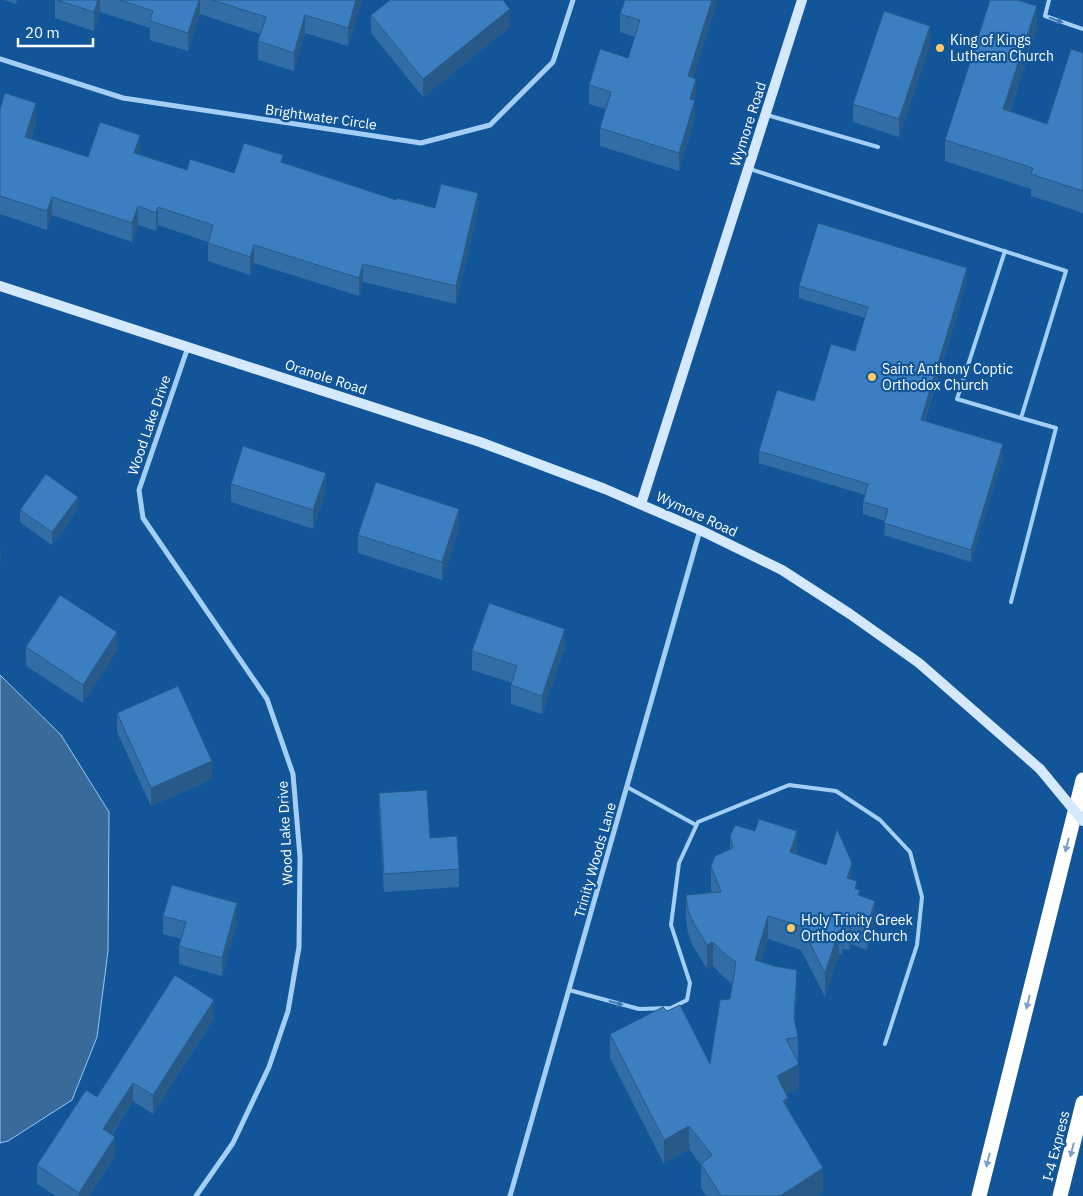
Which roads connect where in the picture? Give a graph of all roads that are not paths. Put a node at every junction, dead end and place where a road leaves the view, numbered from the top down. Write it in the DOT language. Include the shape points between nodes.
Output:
graph roads {
  1 [pos="573,0"];
  2 [pos="802,0"];
  3 [pos="1049,0"];
  4 [pos="1083,29"];
  5 [pos="0,59"];
  6 [pos="765,114"];
  7 [pos="878,147"];
  8 [pos="748,168"];
  9 [pos="1005,251"];
  10 [pos="0,286"];
  11 [pos="188,346"];
  12 [pos="1021,418"];
  13 [pos="641,504"];
  14 [pos="700,530"];
  15 [pos="1011,602"];
  16 [pos="1083,780"];
  17 [pos="627,786"];
  18 [pos="1083,821"];
  19 [pos="696,825"];
  20 [pos="569,990"];
  21 [pos="885,1044"];
  22 [pos="1083,1103"];
  23 [pos="196,1196"];
  24 [pos="510,1196"];
  25 [pos="979,1196"];
  26 [pos="1060,1196"];
  1 -- 5 [label="street, Brightwater Circle" via="554,62 490,125 421,143 123,98"];
  2 -- 6 [label="main road, Wymore Road"];
  3 -- 4 [label="lane, one-way" via="1044,16"];
  6 -- 7 [label="lane"];
  6 -- 8 [label="main road, Wymore Road"];
  8 -- 9 [label="lane"];
  8 -- 13 [label="main road, Wymore Road"];
  9 -- 12 [label="lane" via="1066,270"];
  9 -- 12 [label="lane" via="957,399"];
  10 -- 11 [label="main road, Oranole Road"];
  11 -- 13 [label="main road, Oranole Road" via="480,442"];
  11 -- 23 [label="street, Wood Lake Drive" via="139,490 143,518 267,699 293,774 300,857 299,948 288,1011 269,1067 233,1143"];
  12 -- 15 [label="lane" via="1056,428"];
  13 -- 14 [label="main road, Wymore Road"];
  14 -- 17 [label="street, Trinity Woods Lane"];
  14 -- 18 [label="main road, Wymore Road, bridge" via="782,570 919,663 1040,769"];
  16 -- 25 [label="highway, one-way"];
  17 -- 19 [label="lane"];
  17 -- 20 [label="street, Trinity Woods Lane"];
  20 -- 19 [label="lane, one-way" via="639,1009 671,1008 687,1000 690,983 671,925 679,863"];
  19 -- 21 [label="lane" via="789,785 836,791 880,820 910,852 922,897 917,945"];
  20 -- 24 [label="street, Trinity Woods Lane"];
  22 -- 26 [label="highway, I-4 Express, one-way"];
}
